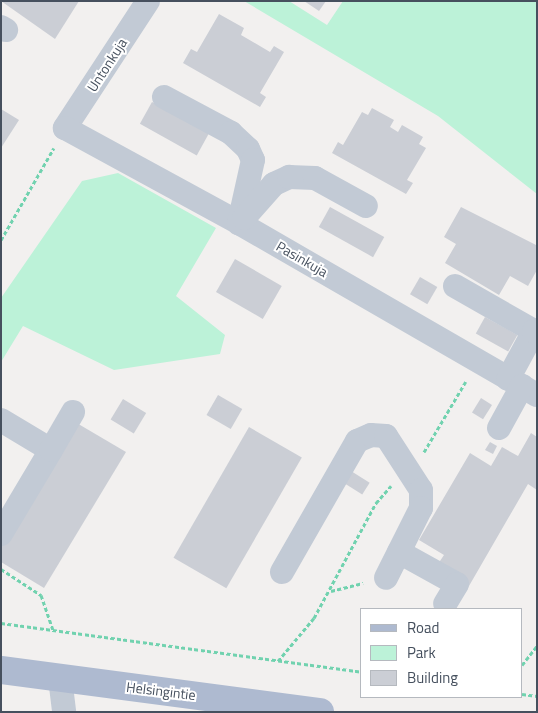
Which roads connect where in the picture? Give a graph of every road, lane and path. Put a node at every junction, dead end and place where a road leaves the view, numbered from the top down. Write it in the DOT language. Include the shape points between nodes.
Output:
graph roads {
  1 [pos="148,1"];
  2 [pos="164,97"];
  3 [pos="66,128"];
  4 [pos="366,206"];
  5 [pos="240,223"];
  6 [pos="1,240"];
  7 [pos="454,286"];
  8 [pos="535,332"];
  9 [pos="522,387"];
  10 [pos="74,412"];
  11 [pos="1,420"];
  12 [pos="499,428"];
  13 [pos="51,450"];
  14 [pos="1,534"];
  15 [pos="399,552"];
  16 [pos="1,569"];
  17 [pos="282,572"];
  18 [pos="386,578"];
  19 [pos="330,591"];
  20 [pos="444,604"];
  21 [pos="1,623"];
  22 [pos="53,630"];
  23 [pos="537,646"];
  24 [pos="523,665"];
  25 [pos="1,670"];
  26 [pos="360,672"];
  27 [pos="60,678"];
  28 [pos="523,694"];
  29 [pos="537,696"];
  30 [pos="64,712"];
  31 [pos="320,712"];
  1 -- 3 [label="street, Untonkuja"];
  2 -- 5 [label="street" via="231,133 248,149 253,160"];
  3 -- 5 [label="street, Pasinkuja"];
  3 -- 6 [label="path"];
  4 -- 5 [label="street" via="315,178 289,177 274,184"];
  5 -- 9 [label="street, Pasinkuja"];
  7 -- 8 [label="street"];
  8 -- 9 [label="street"];
  9 -- 12 [label="street"];
  10 -- 13 [label="street"];
  11 -- 13 [label="street"];
  13 -- 14 [label="street"];
  15 -- 17 [label="street" via="421,508 421,490 386,436 371,434 357,441"];
  15 -- 18 [label="street"];
  15 -- 20 [label="street" via="457,584"];
  16 -- 22 [label="path" via="41,595"];
  18 -- 19 [label="path"];
  21 -- 22 [label="path"];
  22 -- 26 [label="path"];
  23 -- 24 [label="path"];
  25 -- 27 [label="main road, Helsingintie"];
  27 -- 30 [label="street"];
  27 -- 31 [label="main road, Helsingintie"];
  28 -- 29 [label="path"];
}
